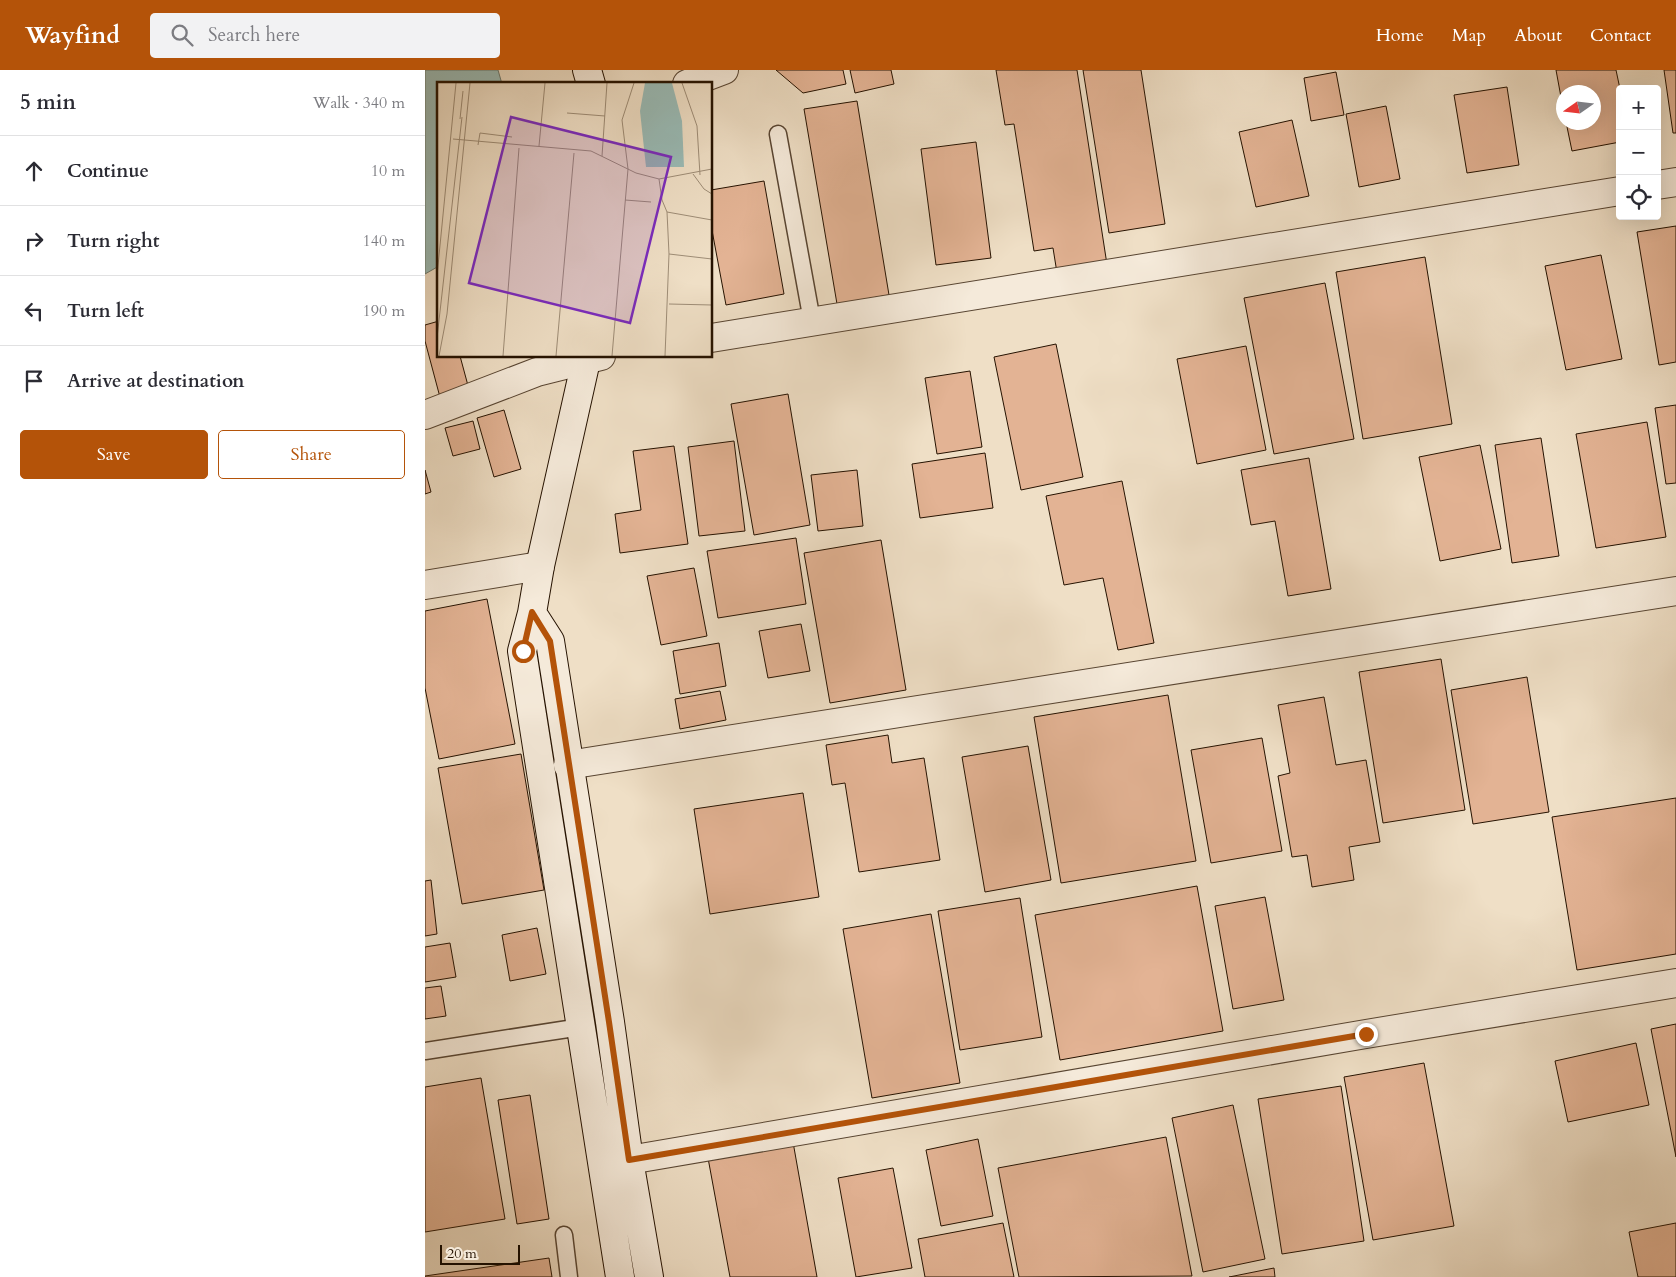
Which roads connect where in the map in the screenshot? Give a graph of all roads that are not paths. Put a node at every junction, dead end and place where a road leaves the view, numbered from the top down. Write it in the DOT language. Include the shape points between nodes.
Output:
graph roads {
  1 [pos="724,70"];
  2 [pos="692,82"];
  3 [pos="778,134"];
  4 [pos="1676,182"];
  5 [pos="1661,184"];
  6 [pos="1616,192"];
  7 [pos="812,321"];
  8 [pos="713,338"];
  9 [pos="588,358"];
  10 [pos="592,358"];
  11 [pos="425,415"];
  12 [pos="540,566"];
  13 [pos="425,585"];
  14 [pos="1676,591"];
  15 [pos="532,612"];
  16 [pos="568,765"];
  17 [pos="1676,983"];
  18 [pos="581,1027"];
  19 [pos="425,1051"];
  20 [pos="629,1160"];
  21 [pos="564,1235"];
  22 [pos="569,1277"];
  23 [pos="621,1277"];
  24 [pos="649,1277"];
  1 -- 2 [label="street"];
  3 -- 7 [label="lane"];
  4 -- 5 [label="street"];
  6 -- 7 [label="street"];
  7 -- 8 [label="street"];
  9 -- 11 [label="street" via="537,372"];
  10 -- 12 [label="street"];
  12 -- 13 [label="street"];
  12 -- 15 [label="street"];
  14 -- 16 [label="street"];
  15 -- 16 [label="street" via="550,641"];
  15 -- 18 [label="street" via="523,651"];
  16 -- 20 [label="street"];
  17 -- 20 [label="street"];
  18 -- 19 [label="lane"];
  18 -- 23 [label="street"];
  20 -- 24 [label="street"];
  21 -- 22 [label="lane"];
}
